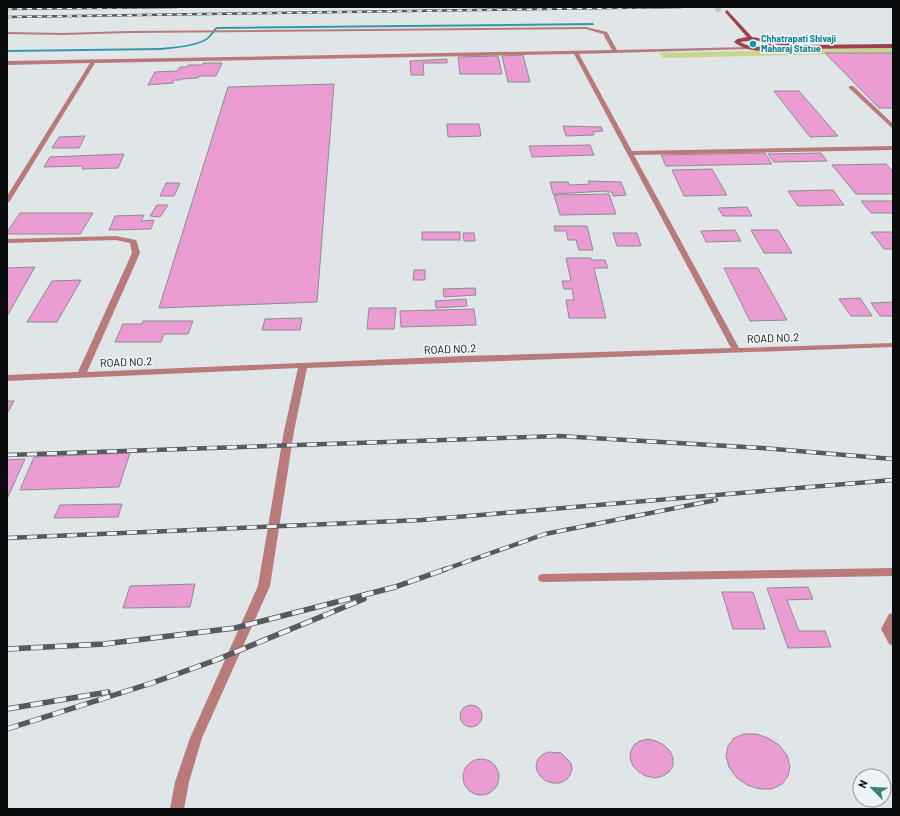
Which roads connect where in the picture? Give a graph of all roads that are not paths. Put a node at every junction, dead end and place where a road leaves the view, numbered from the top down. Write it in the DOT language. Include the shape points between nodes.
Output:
graph roads {
  1 [pos="720,11"];
  2 [pos="727,11"];
  3 [pos="737,22"];
  4 [pos="7,33"];
  5 [pos="737,33"];
  6 [pos="750,38"];
  7 [pos="739,40"];
  8 [pos="770,42"];
  9 [pos="893,46"];
  10 [pos="802,47"];
  11 [pos="721,48"];
  12 [pos="749,48"];
  13 [pos="766,49"];
  14 [pos="615,51"];
  15 [pos="576,52"];
  16 [pos="93,62"];
  17 [pos="7,63"];
  18 [pos="851,87"];
  19 [pos="893,127"];
  20 [pos="893,148"];
  21 [pos="630,153"];
  22 [pos="7,201"];
  23 [pos="7,241"];
  24 [pos="893,345"];
  25 [pos="736,350"];
  26 [pos="303,366"];
  27 [pos="81,375"];
  28 [pos="7,378"];
  29 [pos="893,572"];
  30 [pos="543,578"];
  31 [pos="893,617"];
  32 [pos="893,641"];
  33 [pos="177,809"];
  1 -- 3 [label="street" via="729,22"];
  2 -- 3 [label="street"];
  3 -- 6 [label="street"];
  4 -- 14 [label="lane" via="586,28 605,33"];
  5 -- 7 [label="street"];
  6 -- 7 [label="street"];
  6 -- 8 [label="street"];
  7 -- 11 [label="lane"];
  7 -- 12 [label="street" via="741,45"];
  8 -- 10 [label="street"];
  8 -- 13 [label="street" via="771,45"];
  9 -- 10 [label="street"];
  10 -- 13 [label="street"];
  11 -- 12 [label="lane"];
  11 -- 14 [label="lane"];
  12 -- 13 [label="street"];
  14 -- 15 [label="lane"];
  15 -- 16 [label="lane"];
  15 -- 21 [label="lane"];
  16 -- 17 [label="lane"];
  16 -- 22 [label="lane"];
  18 -- 19 [label="lane"];
  20 -- 21 [label="lane"];
  21 -- 25 [label="lane"];
  23 -- 27 [label="lane" via="116,238 133,242 136,253"];
  24 -- 25 [label="lane, ROAD NO.2"];
  25 -- 26 [label="lane, ROAD NO.2"];
  26 -- 27 [label="lane, ROAD NO.2"];
  26 -- 33 [label="lane" via="289,431 264,586 196,738 182,782"];
  27 -- 28 [label="lane, ROAD NO.2"];
  29 -- 30 [label="lane"];
  31 -- 32 [label="lane" via="887,629"];
}
